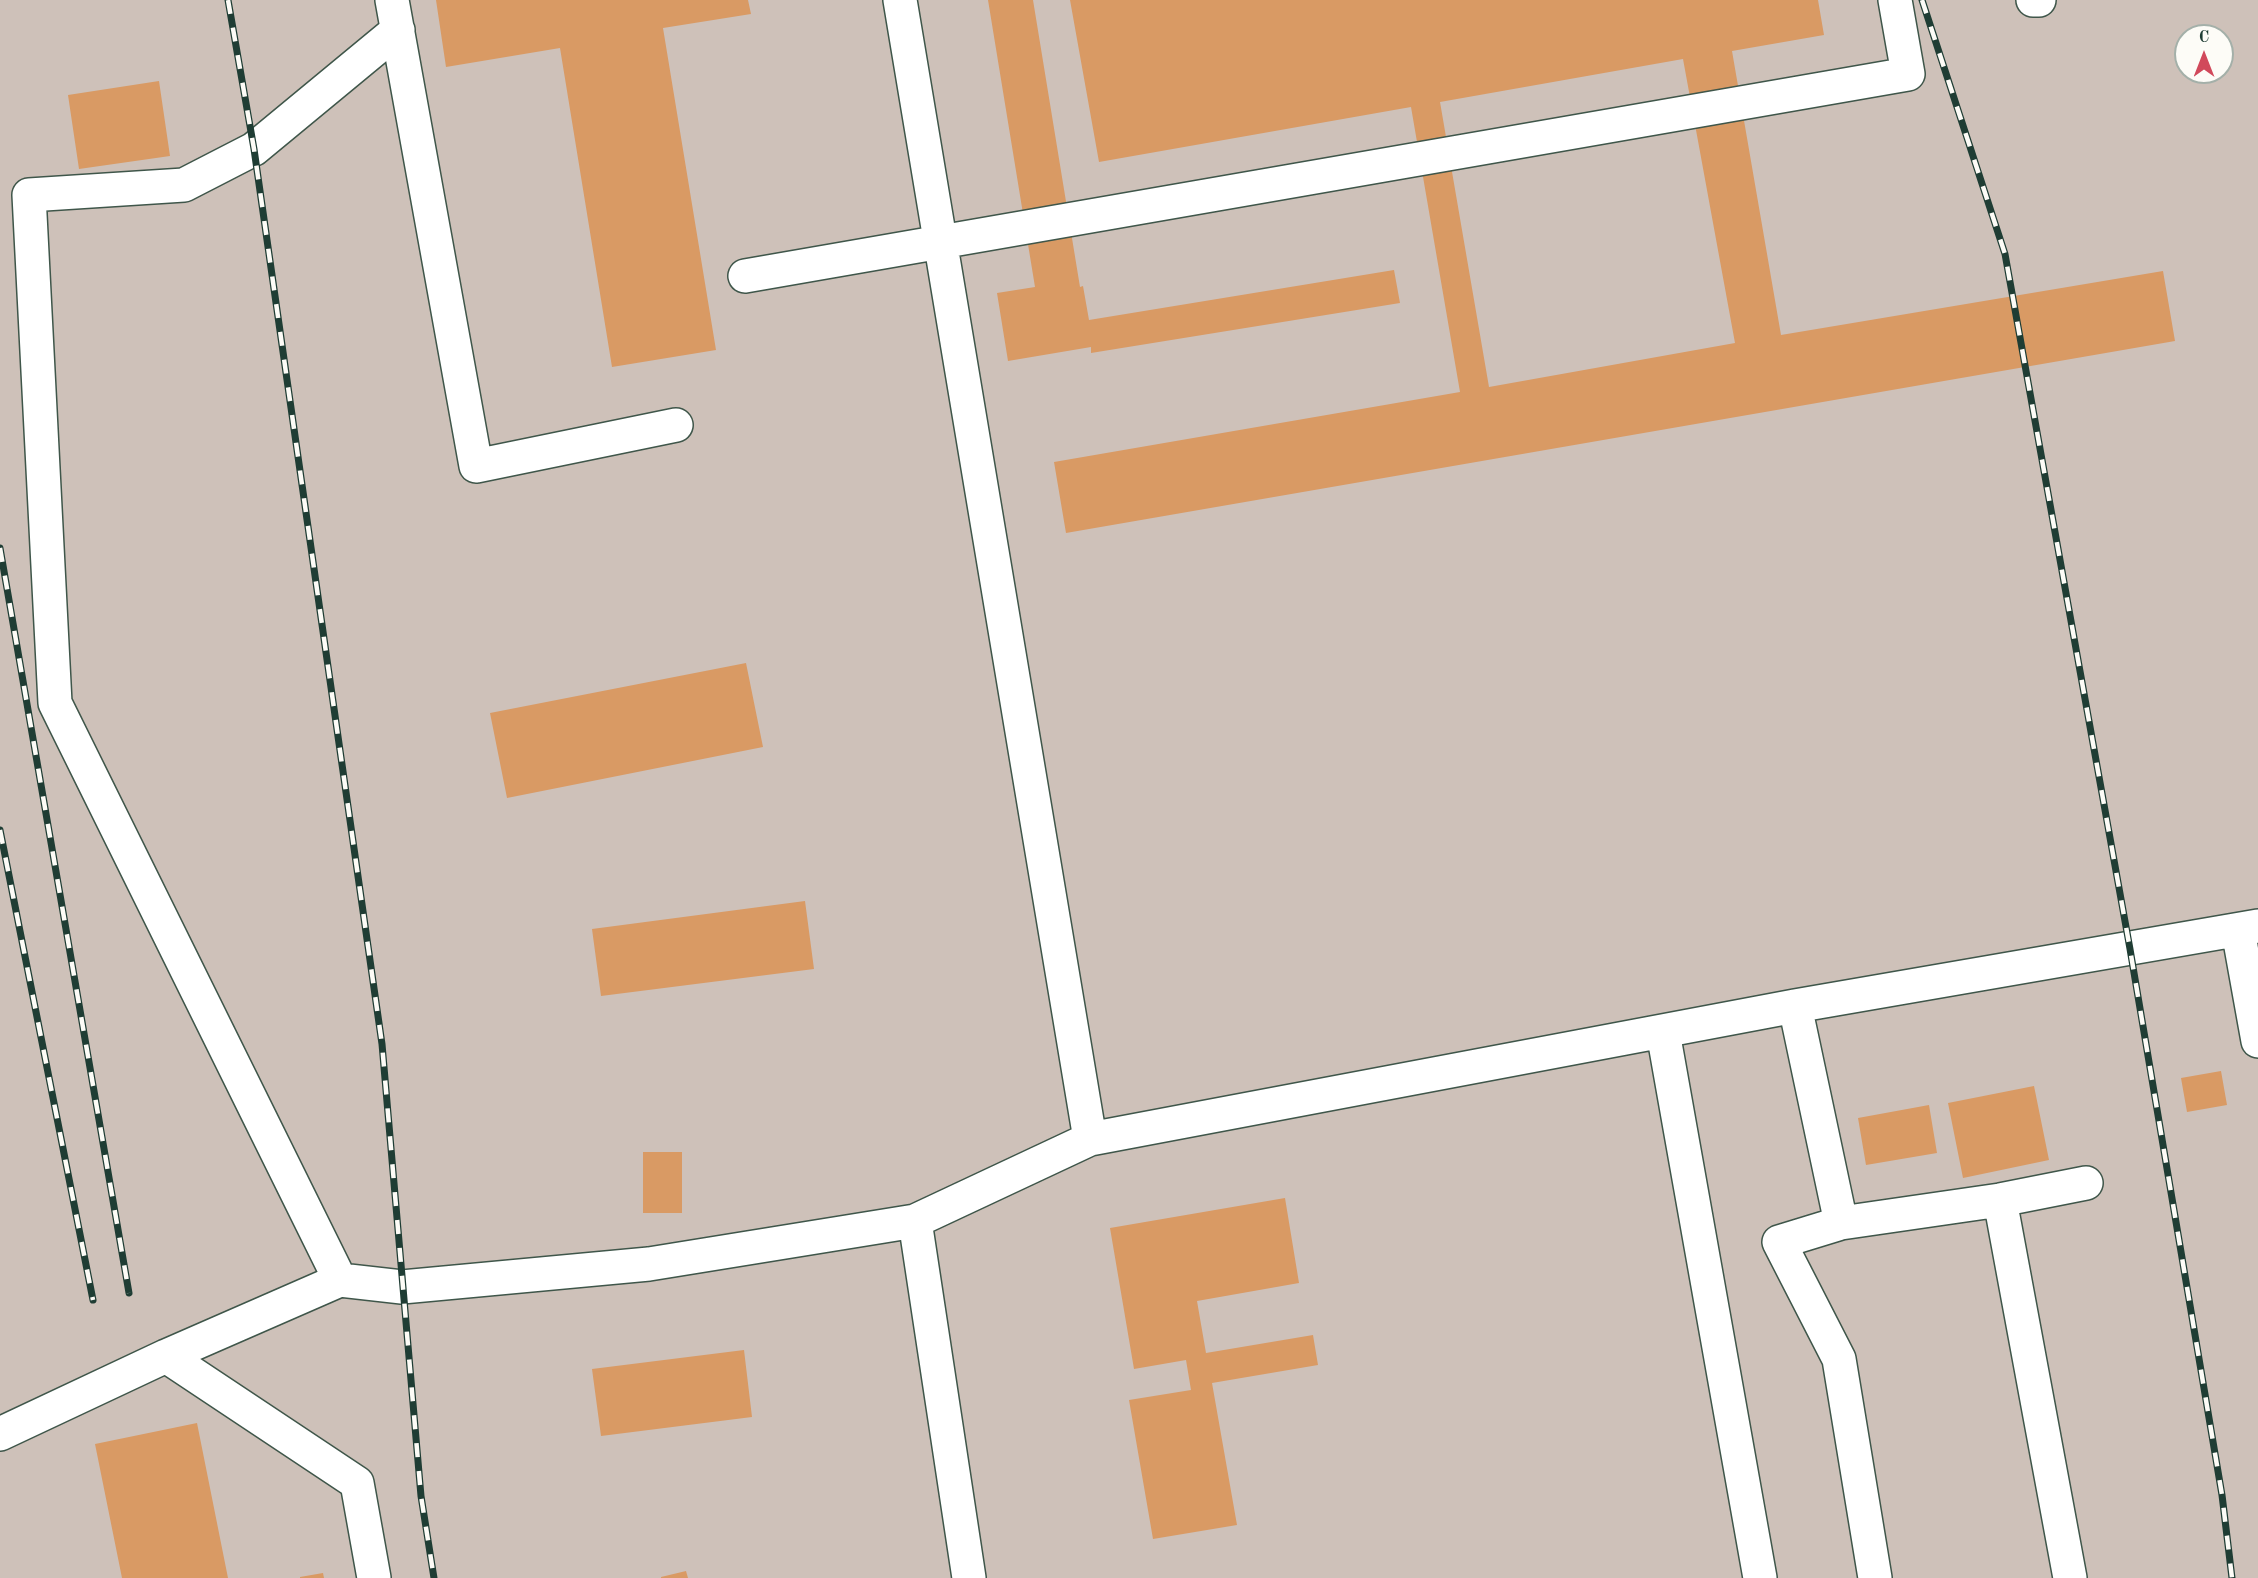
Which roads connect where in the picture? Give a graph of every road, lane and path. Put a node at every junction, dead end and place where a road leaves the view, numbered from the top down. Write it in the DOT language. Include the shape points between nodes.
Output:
graph roads {
  1 [pos="900,0"];
  2 [pos="1895,0"];
  3 [pos="2033,0"];
  4 [pos="2039,0"];
  5 [pos="395,15"];
  6 [pos="940,242"];
  7 [pos="745,276"];
  8 [pos="676,425"];
  9 [pos="2248,928"];
  10 [pos="1795,1006"];
  11 [pos="1663,1032"];
  12 [pos="2258,1041"];
  13 [pos="1090,1139"];
  14 [pos="2086,1183"];
  15 [pos="2000,1200"];
  16 [pos="915,1221"];
  17 [pos="1841,1223"];
  18 [pos="340,1280"];
  19 [pos="166,1356"];
  20 [pos="0,1434"];
  21 [pos="374,1578"];
  22 [pos="969,1578"];
  23 [pos="1760,1578"];
  24 [pos="1875,1578"];
  25 [pos="2070,1578"];
  1 -- 6 [label="lane"];
  2 -- 6 [label="lane" via="1908,74"];
  3 -- 4 [label="lane"];
  5 -- 8 [label="lane" via="476,466"];
  5 -- 18 [label="lane" via="254,149 184,185 29,195 55,703"];
  6 -- 7 [label="lane"];
  6 -- 13 [label="lane"];
  9 -- 10 [label="lane"];
  9 -- 12 [label="lane"];
  10 -- 11 [label="lane"];
  10 -- 17 [label="lane"];
  11 -- 13 [label="lane"];
  11 -- 23 [label="lane"];
  13 -- 16 [label="lane"];
  14 -- 15 [label="lane"];
  15 -- 17 [label="lane"];
  15 -- 25 [label="lane"];
  16 -- 18 [label="lane" via="649,1264 402,1287"];
  16 -- 22 [label="lane"];
  17 -- 24 [label="lane" via="1779,1242 1839,1359"];
  18 -- 19 [label="lane"];
  19 -- 20 [label="lane"];
  19 -- 21 [label="lane" via="357,1483"];
}
